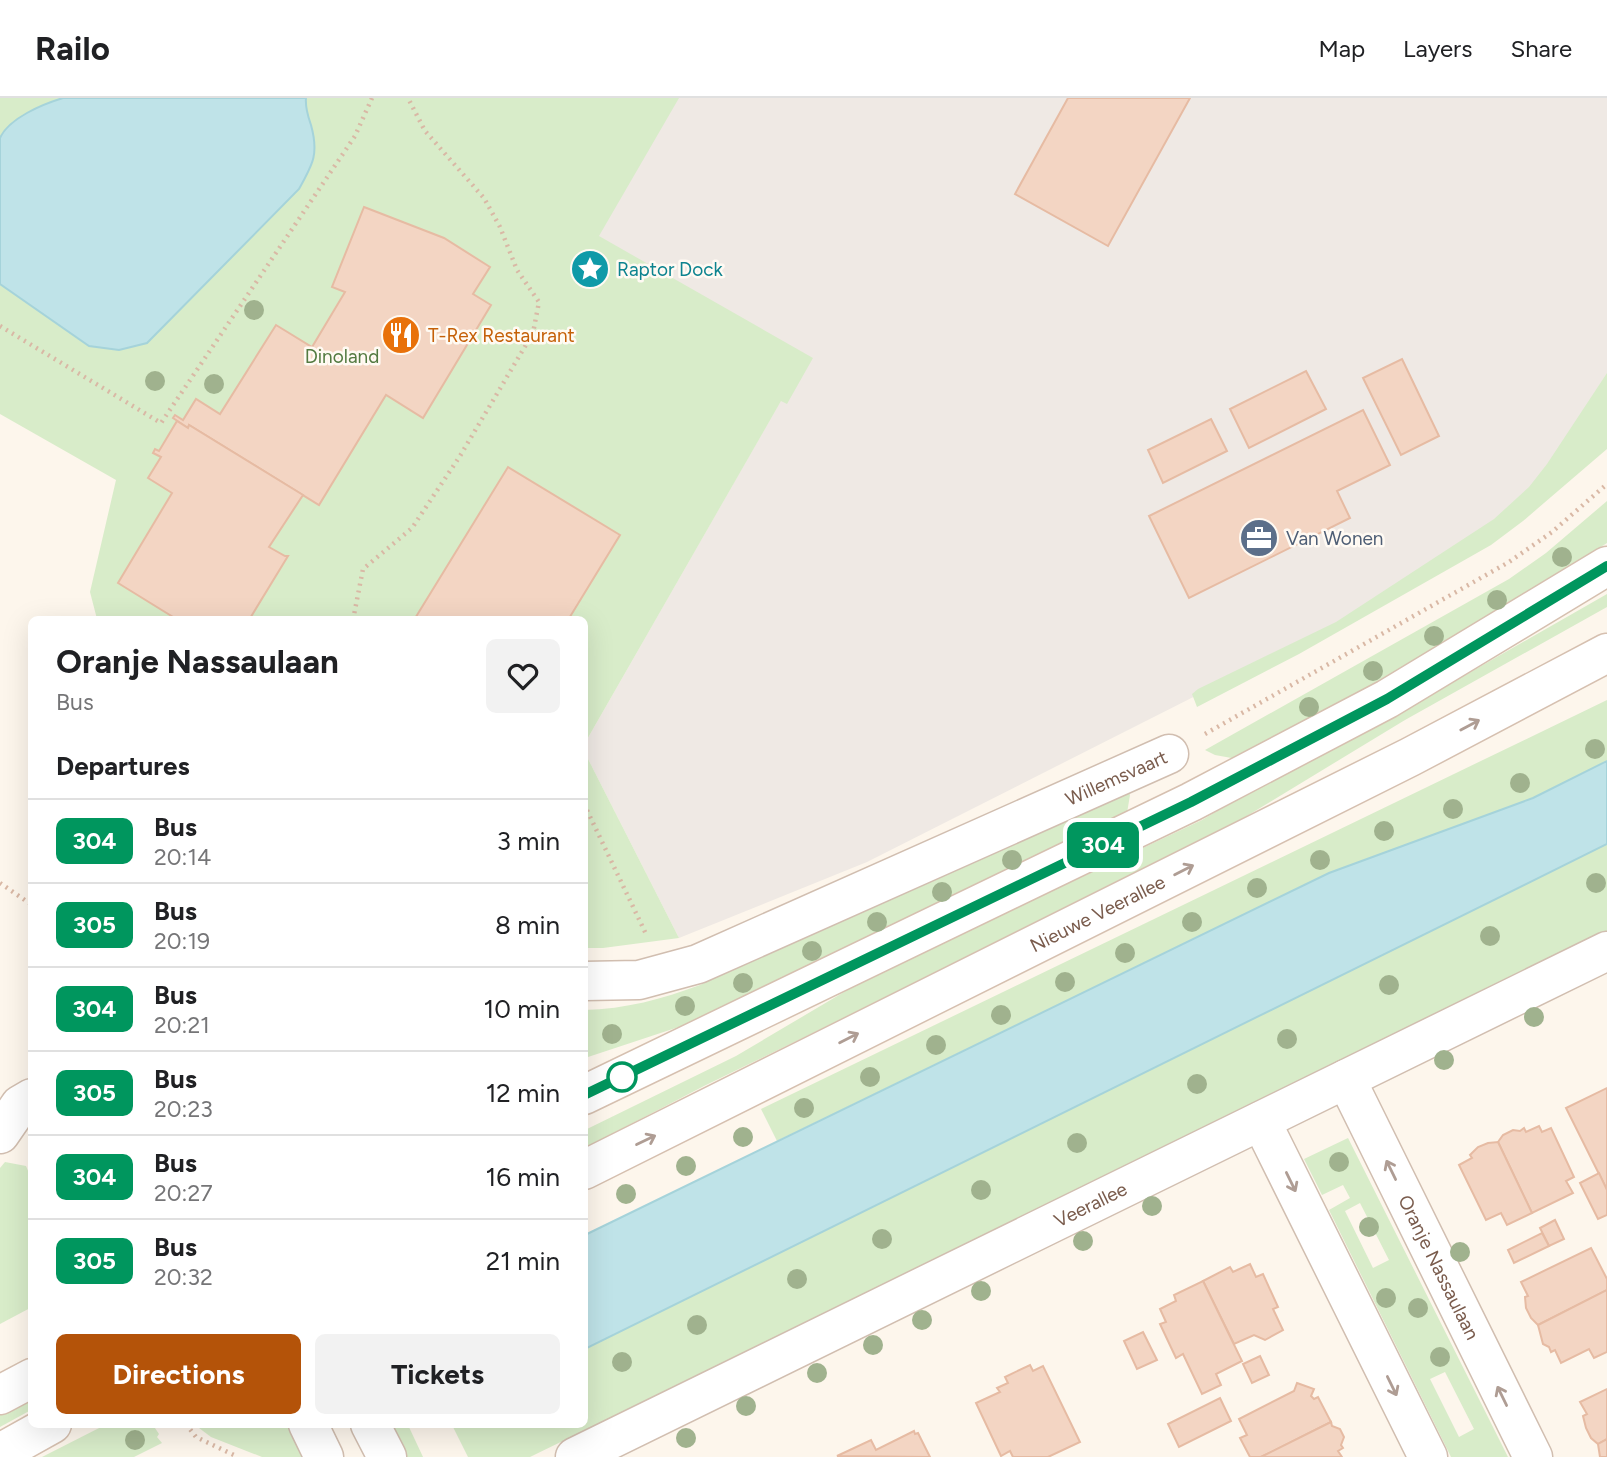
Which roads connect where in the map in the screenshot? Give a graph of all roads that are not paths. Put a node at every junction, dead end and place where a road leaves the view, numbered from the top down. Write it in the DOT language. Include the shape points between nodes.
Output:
graph roads {
  1 [pos="1607,566"];
  2 [pos="1607,653"];
  3 [pos="1168,754"];
  4 [pos="1607,951"];
  5 [pos="588,981"];
  6 [pos="1346,1079"];
  7 [pos="588,1093"];
  8 [pos="28,1100"];
  9 [pos="1261,1121"];
  10 [pos="0,1134"];
  11 [pos="588,1168"];
  12 [pos="28,1380"];
  13 [pos="0,1395"];
  14 [pos="45,1428"];
  15 [pos="310,1428"];
  16 [pos="372,1428"];
  17 [pos="0,1452"];
  18 [pos="324,1457"];
  19 [pos="387,1457"];
  20 [pos="575,1457"];
  21 [pos="1428,1457"];
  22 [pos="1533,1457"];
  1 -- 7 [label="street" via="1387,699 1191,802"];
  11 -- 2 [label="street, Nieuwe Veerallee, one-way" via="1410,757"];
  3 -- 5 [label="street, Willemsvaart" via="698,964 639,980"];
  4 -- 6 [label="street, Veerallee"];
  6 -- 9 [label="street, Veerallee"];
  22 -- 6 [label="street, Oranje Nassaulaan, one-way"];
  8 -- 10 [label="street"];
  9 -- 20 [label="street, Veerallee"];
  9 -- 21 [label="street, one-way"];
  12 -- 13 [label="street"];
  14 -- 17 [label="street"];
  15 -- 18 [label="street"];
  16 -- 19 [label="street"];
}
